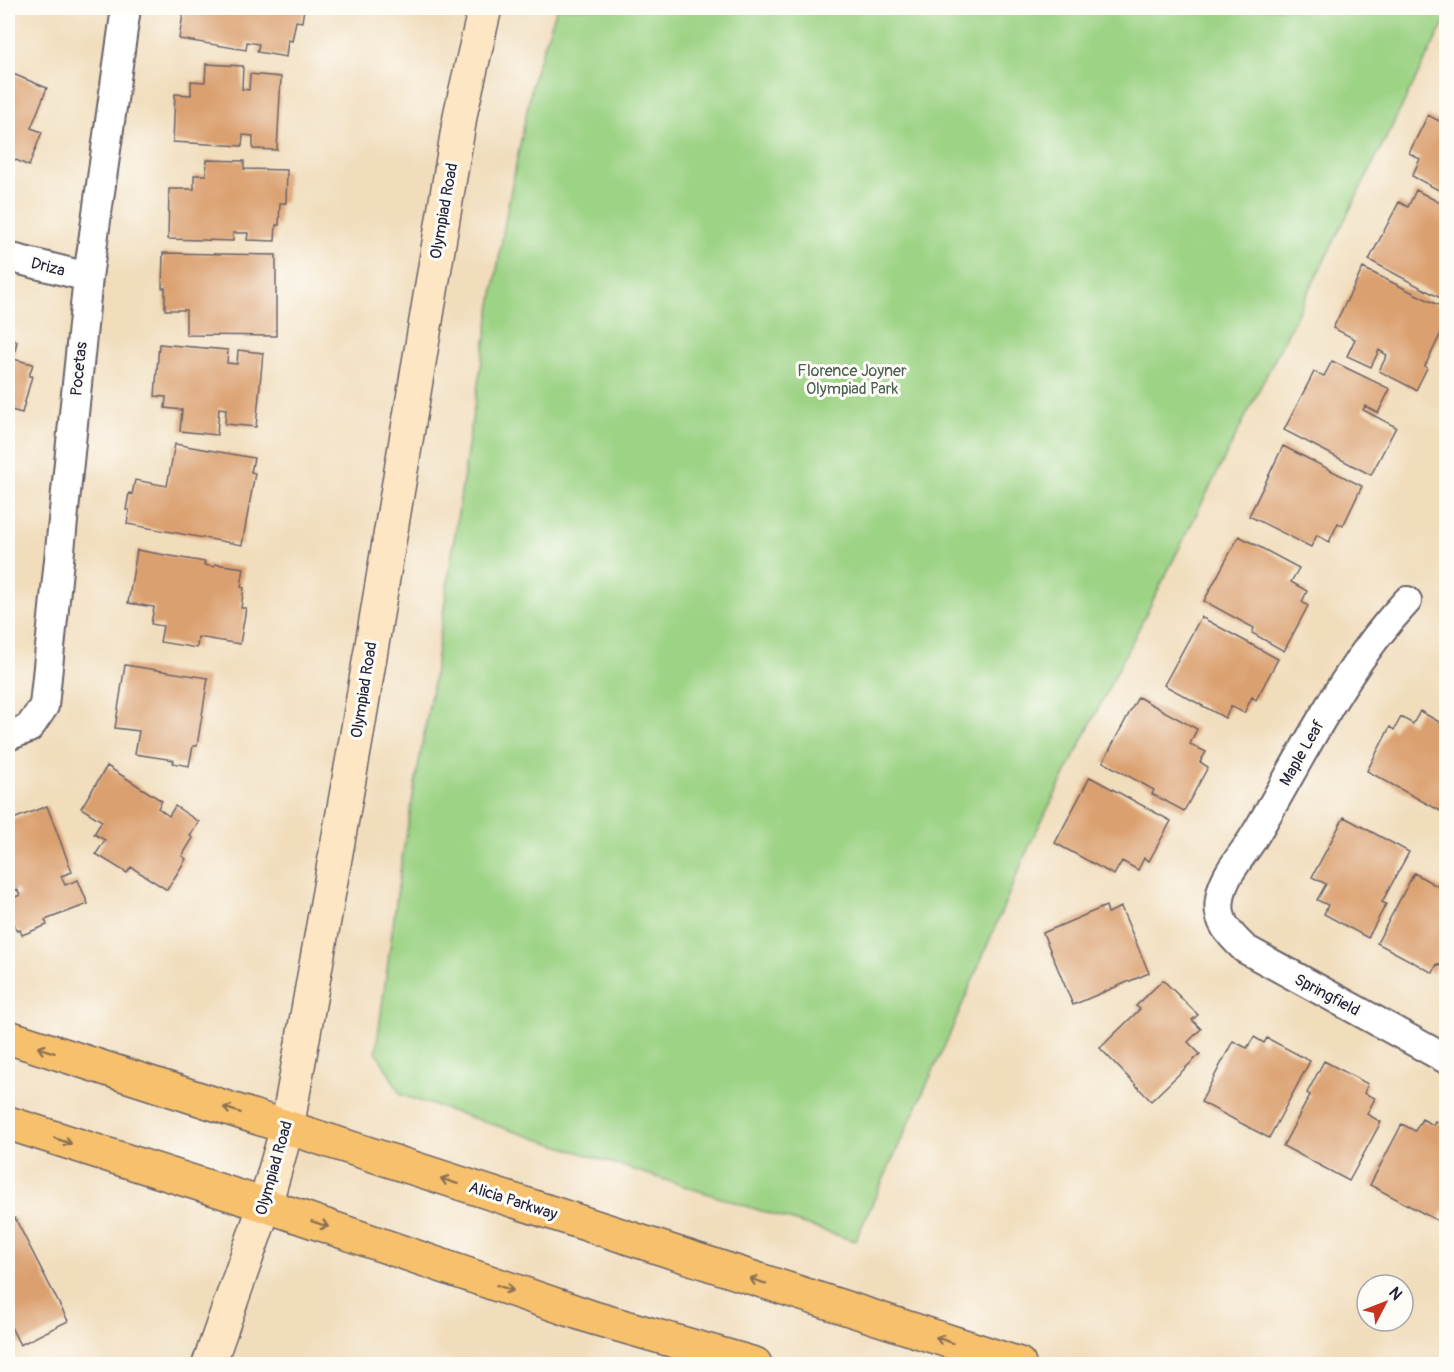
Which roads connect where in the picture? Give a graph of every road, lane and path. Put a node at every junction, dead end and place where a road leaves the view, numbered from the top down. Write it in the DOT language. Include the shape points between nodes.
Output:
graph roads {
  1 [pos="126,8"];
  2 [pos="485,8"];
  3 [pos="8,257"];
  4 [pos="88,277"];
  5 [pos="1407,601"];
  6 [pos="18,732"];
  7 [pos="1220,915"];
  8 [pos="8,1037"];
  9 [pos="1446,1059"];
  10 [pos="8,1123"];
  11 [pos="287,1128"];
  12 [pos="265,1205"];
  13 [pos="209,1365"];
  14 [pos="755,1365"];
  15 [pos="1019,1365"];
  1 -- 4 [label="street, Pocetas"];
  2 -- 11 [label="main road, Olympiad Road" via="461,111"];
  3 -- 4 [label="street, Driza"];
  4 -- 6 [label="street, Pocetas" via="44,706"];
  5 -- 7 [label="street, Maple Leaf" via="1340,687 1222,885"];
  7 -- 9 [label="street, Springfield" via="1230,934 1252,953"];
  11 -- 8 [label="main road, Alicia Parkway, one-way"];
  10 -- 12 [label="main road, one-way"];
  11 -- 12 [label="main road, Olympiad Road"];
  15 -- 11 [label="main road, Alicia Parkway, one-way"];
  12 -- 13 [label="main road, Olympiad Road"];
  12 -- 14 [label="main road, one-way" via="594,1318"];
}
